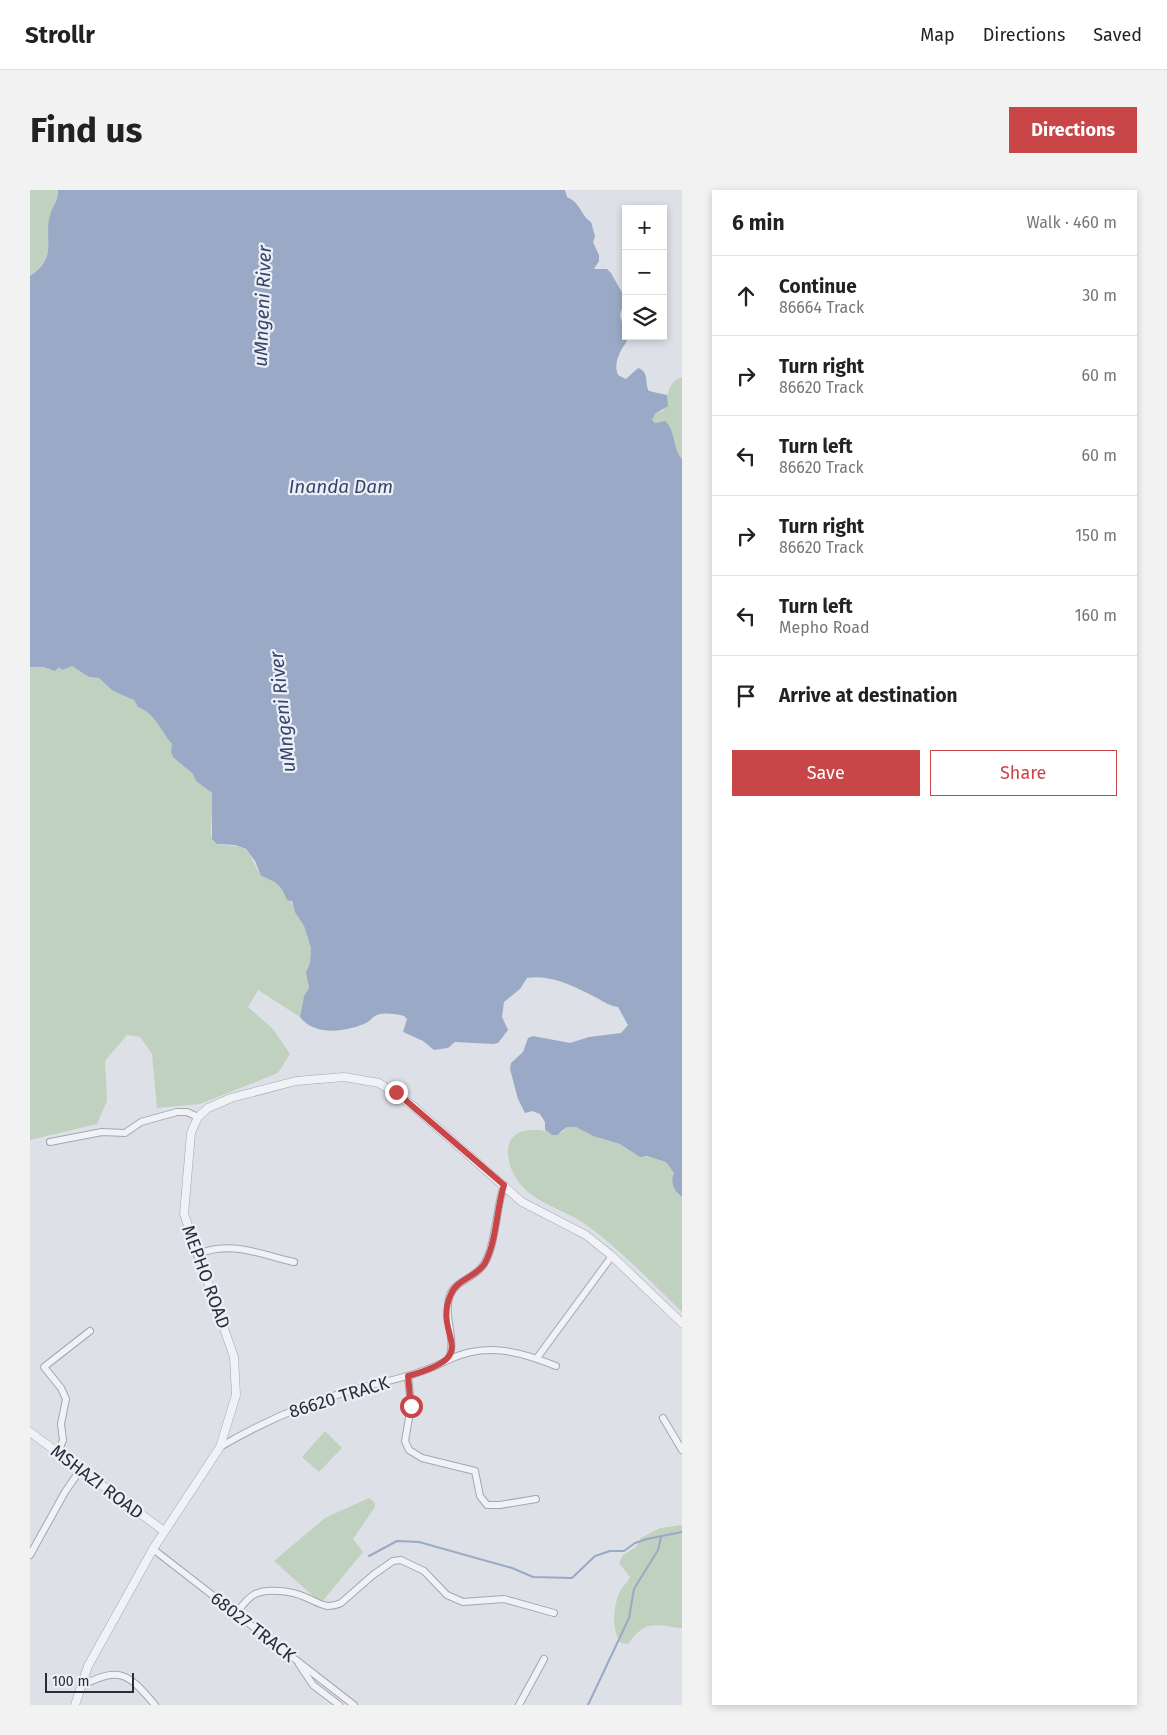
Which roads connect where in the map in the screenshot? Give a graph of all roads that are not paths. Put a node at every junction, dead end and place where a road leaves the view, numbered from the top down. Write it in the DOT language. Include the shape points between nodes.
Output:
graph roads {
  1 [pos="198,1117"];
  2 [pos="50,1142"];
  3 [pos="504,1185"];
  4 [pos="198,1255"];
  5 [pos="612,1256"];
  6 [pos="294,1262"];
  7 [pos="682,1323"];
  8 [pos="90,1331"];
  9 [pos="537,1358"];
  10 [pos="448,1360"];
  11 [pos="556,1366"];
  12 [pos="408,1376"];
  13 [pos="663,1418"];
  14 [pos="30,1432"];
  15 [pos="220,1447"];
  16 [pos="682,1450"];
  17 [pos="58,1452"];
  18 [pos="80,1470"];
  19 [pos="536,1499"];
  20 [pos="164,1532"];
  21 [pos="154,1548"];
  22 [pos="30,1556"];
  23 [pos="554,1613"];
  24 [pos="236,1614"];
  25 [pos="544,1659"];
  26 [pos="299,1663"];
  27 [pos="81,1686"];
  28 [pos="75,1705"];
  29 [pos="155,1705"];
  30 [pos="338,1705"];
  31 [pos="354,1705"];
  32 [pos="519,1705"];
  1 -- 2 [label="street" via="177,1112 141,1122 125,1133 102,1132"];
  1 -- 3 [label="street" via="218,1103 283,1083 344,1077 365,1079 396,1092"];
  1 -- 4 [label="street, MEPHO ROAD" via="189,1142 184,1205 187,1226"];
  3 -- 5 [label="street" via="522,1202 586,1235"];
  3 -- 10 [label="street" via="484,1265 453,1289 450,1296 452,1345"];
  4 -- 6 [label="street" via="223,1247"];
  4 -- 15 [label="street, MEPHO ROAD" via="234,1357 236,1395"];
  5 -- 7 [label="street"];
  5 -- 9 [label="street"];
  8 -- 17 [label="street" via="44,1367 66,1399 61,1424 63,1440"];
  9 -- 10 [label="street, 86620 TRACK" via="499,1349 462,1353"];
  9 -- 11 [label="street, 86620 TRACK"];
  10 -- 12 [label="street, 86620 TRACK"];
  12 -- 15 [label="street, 86620 TRACK" via="320,1400 256,1426"];
  12 -- 19 [label="street" via="411,1406 405,1441 408,1450 422,1458 475,1471 480,1496 487,1505"];
  13 -- 16 [label="street"];
  14 -- 17 [label="street, MSHAZI ROAD"];
  15 -- 20 [label="street, MEPHO ROAD"];
  17 -- 18 [label="street, MSHAZI ROAD"];
  18 -- 20 [label="street, MSHAZI ROAD"];
  18 -- 22 [label="street"];
  20 -- 21 [label="street, MEPHO ROAD"];
  21 -- 24 [label="street, 68027 TRACK"];
  21 -- 27 [label="street, MEPHO ROAD" via="88,1666"];
  23 -- 24 [label="street" via="504,1599 463,1602 442,1591 424,1571 401,1560 386,1565 334,1606 324,1606 296,1594 262,1592 247,1600"];
  24 -- 26 [label="street, 68027 TRACK"];
  25 -- 32 [label="street"];
  26 -- 30 [label="street" via="307,1680"];
  26 -- 31 [label="street, 68027 TRACK"];
  27 -- 28 [label="street, MEPHO ROAD"];
  27 -- 29 [label="street" via="102,1676 124,1674"];
}
